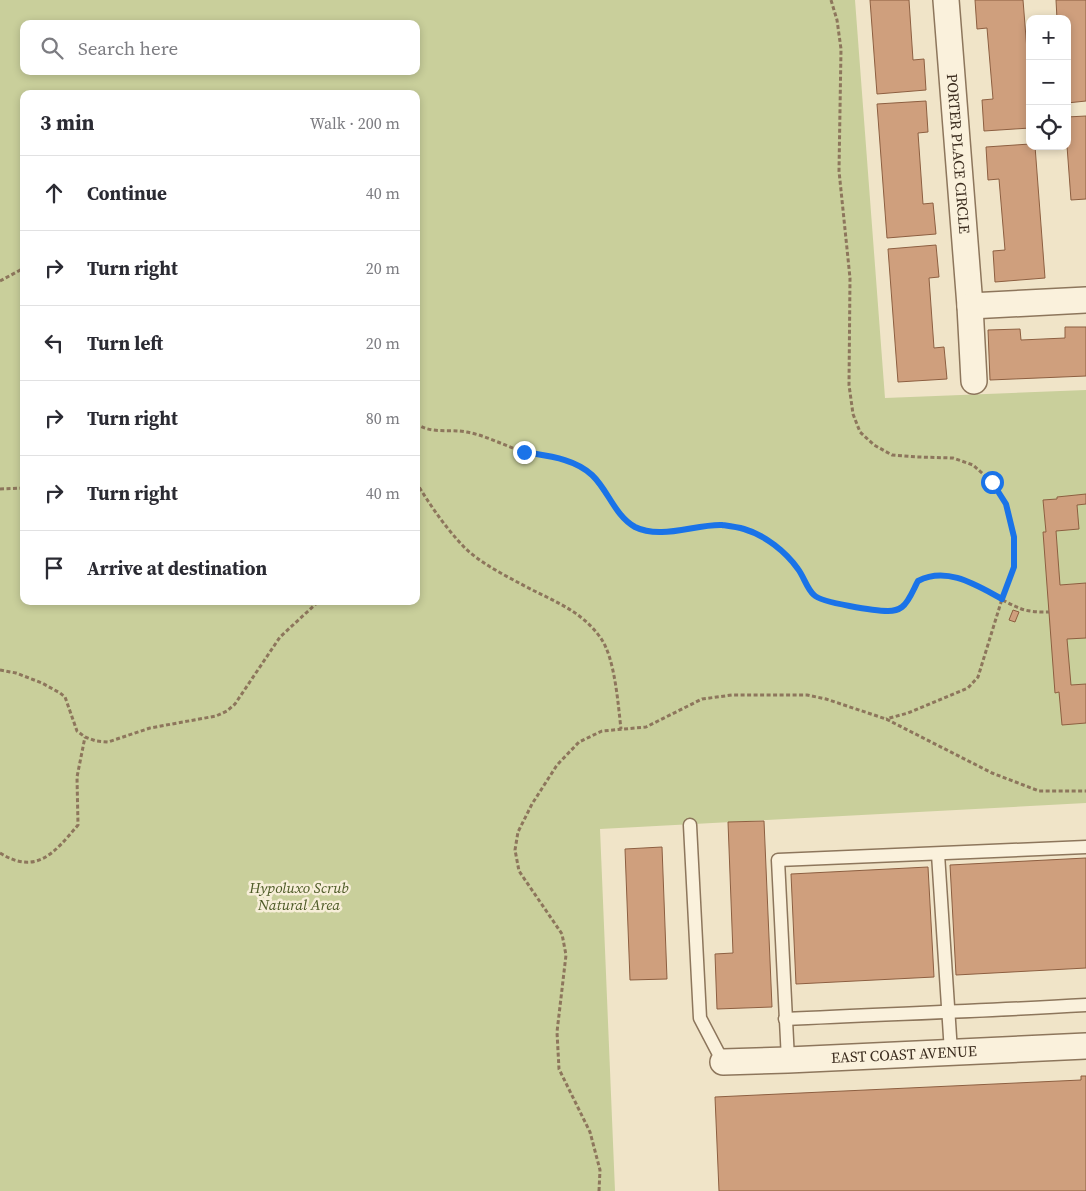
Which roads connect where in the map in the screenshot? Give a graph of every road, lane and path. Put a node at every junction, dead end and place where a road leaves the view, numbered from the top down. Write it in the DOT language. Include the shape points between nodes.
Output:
graph roads {
  1 [pos="831,0"];
  2 [pos="946,0"];
  3 [pos="20,270"];
  4 [pos="0,281"];
  5 [pos="1086,300"];
  6 [pos="970,306"];
  7 [pos="974,381"];
  8 [pos="420,427"];
  9 [pos="20,488"];
  10 [pos="420,488"];
  11 [pos="0,489"];
  12 [pos="1002,599"];
  13 [pos="315,605"];
  14 [pos="1049,612"];
  15 [pos="0,670"];
  16 [pos="886,719"];
  17 [pos="621,729"];
  18 [pos="85,737"];
  19 [pos="690,825"];
  20 [pos="1086,847"];
  21 [pos="0,853"];
  22 [pos="938,854"];
  23 [pos="1086,1004"];
  24 [pos="948,1012"];
  25 [pos="786,1019"];
  26 [pos="1086,1046"];
  27 [pos="951,1052"];
  28 [pos="788,1060"];
  29 [pos="723,1062"];
  1 -- 12 [label="path" via="841,49 838,171 850,278 849,385 853,414 860,432 892,455 953,458 973,465 992,482 1006,504 1014,537 1014,567"];
  2 -- 6 [label="street, PORTER PLACE CIRCLE"];
  3 -- 4 [label="path"];
  5 -- 6 [label="street"];
  6 -- 7 [label="street, PORTER PLACE CIRCLE"];
  8 -- 12 [label="path" via="480,435 524,452 581,466 592,475 618,512 636,527 662,532 721,525 747,530 781,551 820,599 897,610 904,606 918,581 933,576 950,576 963,579"];
  9 -- 11 [label="path"];
  10 -- 17 [label="path" via="465,548 523,585 557,601 585,620 601,638 611,662"];
  12 -- 14 [label="path" via="1019,608"];
  12 -- 16 [label="path" via="978,677 968,688"];
  13 -- 18 [label="path" via="280,637 228,711 150,728 108,742"];
  15 -- 18 [label="path" via="16,673 60,693 65,698 77,731"];
  18 -- 21 [label="path" via="77,777 78,825 48,857 30,862 12,860"];
  19 -- 29 [label="lane" via="700,1018"];
  20 -- 22 [label="lane"];
  22 -- 24 [label="lane"];
  22 -- 25 [label="lane" via="778,860"];
  23 -- 24 [label="lane"];
  24 -- 25 [label="lane"];
  24 -- 27 [label="lane"];
  25 -- 28 [label="lane"];
  26 -- 27 [label="street, EAST COAST AVENUE"];
  27 -- 28 [label="street, EAST COAST AVENUE"];
  28 -- 29 [label="street, EAST COAST AVENUE"];
}
